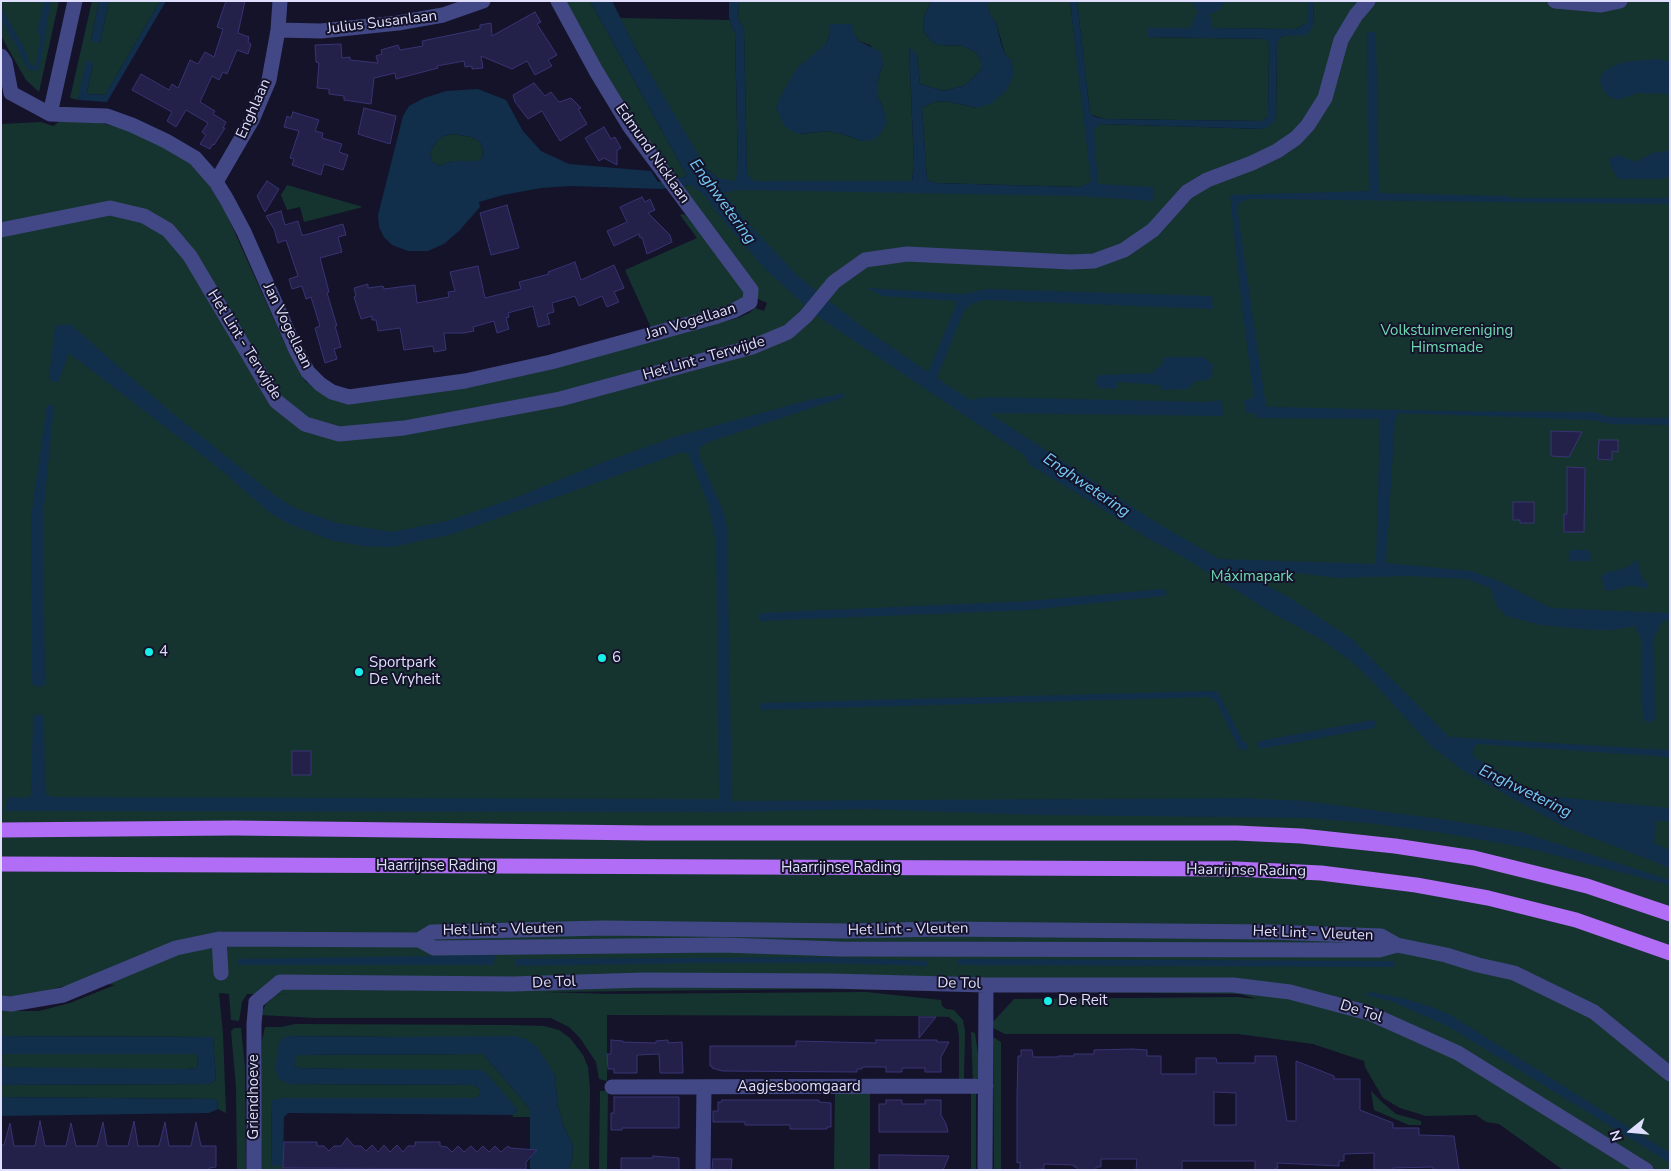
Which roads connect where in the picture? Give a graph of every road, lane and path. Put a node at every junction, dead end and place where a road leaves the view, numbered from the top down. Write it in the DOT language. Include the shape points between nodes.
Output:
graph roads {
  1 [pos="75,1"];
  2 [pos="280,1"];
  3 [pos="483,1"];
  4 [pos="558,1"];
  5 [pos="1368,1"];
  6 [pos="1555,1"];
  7 [pos="1620,1"];
  8 [pos="278,30"];
  9 [pos="1,56"];
  10 [pos="6,98"];
  11 [pos="50,114"];
  12 [pos="216,182"];
  13 [pos="1,230"];
  14 [pos="750,302"];
  15 [pos="1,830"];
  16 [pos="1,864"];
  17 [pos="1670,914"];
  18 [pos="604,928"];
  19 [pos="723,928"];
  20 [pos="943,929"];
  21 [pos="507,931"];
  22 [pos="1064,931"];
  23 [pos="1271,932"];
  24 [pos="218,939"];
  25 [pos="419,940"];
  26 [pos="604,945"];
  27 [pos="722,945"];
  28 [pos="1397,945"];
  29 [pos="511,947"];
  30 [pos="944,949"];
  31 [pos="1063,949"];
  32 [pos="1270,950"];
  33 [pos="1670,953"];
  34 [pos="221,973"];
  35 [pos="986,985"];
  36 [pos="1,1004"];
  37 [pos="254,1024"];
  38 [pos="1670,1074"];
  39 [pos="986,1086"];
  40 [pos="612,1087"];
  41 [pos="704,1087"];
  42 [pos="254,1170"];
  43 [pos="703,1170"];
  44 [pos="986,1170"];
  45 [pos="1646,1170"];
  1 -- 11 [label="street"];
  2 -- 8 [label="street, Enghlaan"];
  3 -- 8 [label="street, Julius Susanlaan" via="443,15 398,23 322,31"];
  4 -- 14 [label="street, Edmund Nicklaan" via="600,79 630,126 751,290"];
  5 -- 13 [label="street, Het Lint - Terwijde" via="1341,40 1325,98 1296,138 1277,151 1207,180 1188,192 1153,230 1124,250 1094,261 1071,262 906,254 865,260 834,282 788,332 752,347 560,399 404,428 339,434 305,424 276,401 190,256 168,230 144,216 110,208"];
  6 -- 7 [label="street" via="1601,5"];
  8 -- 12 [label="street, Enghlaan" via="269,80 252,120"];
  9 -- 10 [label="street" via="5,62"];
  10 -- 11 [label="street, Jan Vogellaan"];
  11 -- 12 [label="street, Jan Vogellaan" via="107,116 132,125 195,158"];
  12 -- 14 [label="street, Jan Vogellaan" via="244,232 308,372 332,392 349,397 465,381 551,362 718,316"];
  15 -- 17 [label="main road" via="244,828 647,833 1237,833 1301,836 1474,858 1587,886"];
  16 -- 33 [label="main road, Haarrijnse Rading" via="1236,869 1321,873 1488,898 1576,920"];
  18 -- 19 [label="street, Het Lint - Vleuten"];
  18 -- 21 [label="street, Het Lint - Vleuten"];
  18 -- 26 [label="street"];
  19 -- 20 [label="street, Het Lint - Vleuten"];
  19 -- 27 [label="street"];
  20 -- 22 [label="street, Het Lint - Vleuten"];
  20 -- 30 [label="street"];
  21 -- 25 [label="street, Het Lint - Vleuten" via="432,932"];
  21 -- 29 [label="street"];
  22 -- 23 [label="street, Het Lint - Vleuten"];
  22 -- 31 [label="street"];
  23 -- 28 [label="street, Het Lint - Vleuten" via="1381,936"];
  23 -- 32 [label="street"];
  24 -- 25 [label="street, Het Lint - Vleuten"];
  24 -- 34 [label="street"];
  24 -- 36 [label="street, Het Lint - Vleuten" via="176,948 63,995"];
  25 -- 29 [label="street, Het Lint - Vleuten" via="434,948"];
  26 -- 27 [label="street, Het Lint - Vleuten"];
  26 -- 29 [label="street, Het Lint - Vleuten"];
  27 -- 30 [label="street, Het Lint - Vleuten"];
  28 -- 32 [label="street, Het Lint - Vleuten" via="1379,950"];
  28 -- 38 [label="street, Het Lint - Vleuten" via="1514,973 1594,1012"];
  30 -- 31 [label="street, Het Lint - Vleuten"];
  31 -- 32 [label="street, Het Lint - Vleuten"];
  35 -- 37 [label="street, De Tol" via="664,980 512,984 280,982 256,1002"];
  35 -- 39 [label="street"];
  35 -- 45 [label="street, De Tol" via="1233,985 1290,992 1369,1013 1458,1053"];
  37 -- 42 [label="street, Griendhoeve"];
  39 -- 41 [label="street, Aagjesboomgaard"];
  39 -- 44 [label="street"];
  40 -- 41 [label="street, Aagjesboomgaard"];
  41 -- 43 [label="street"];
}
